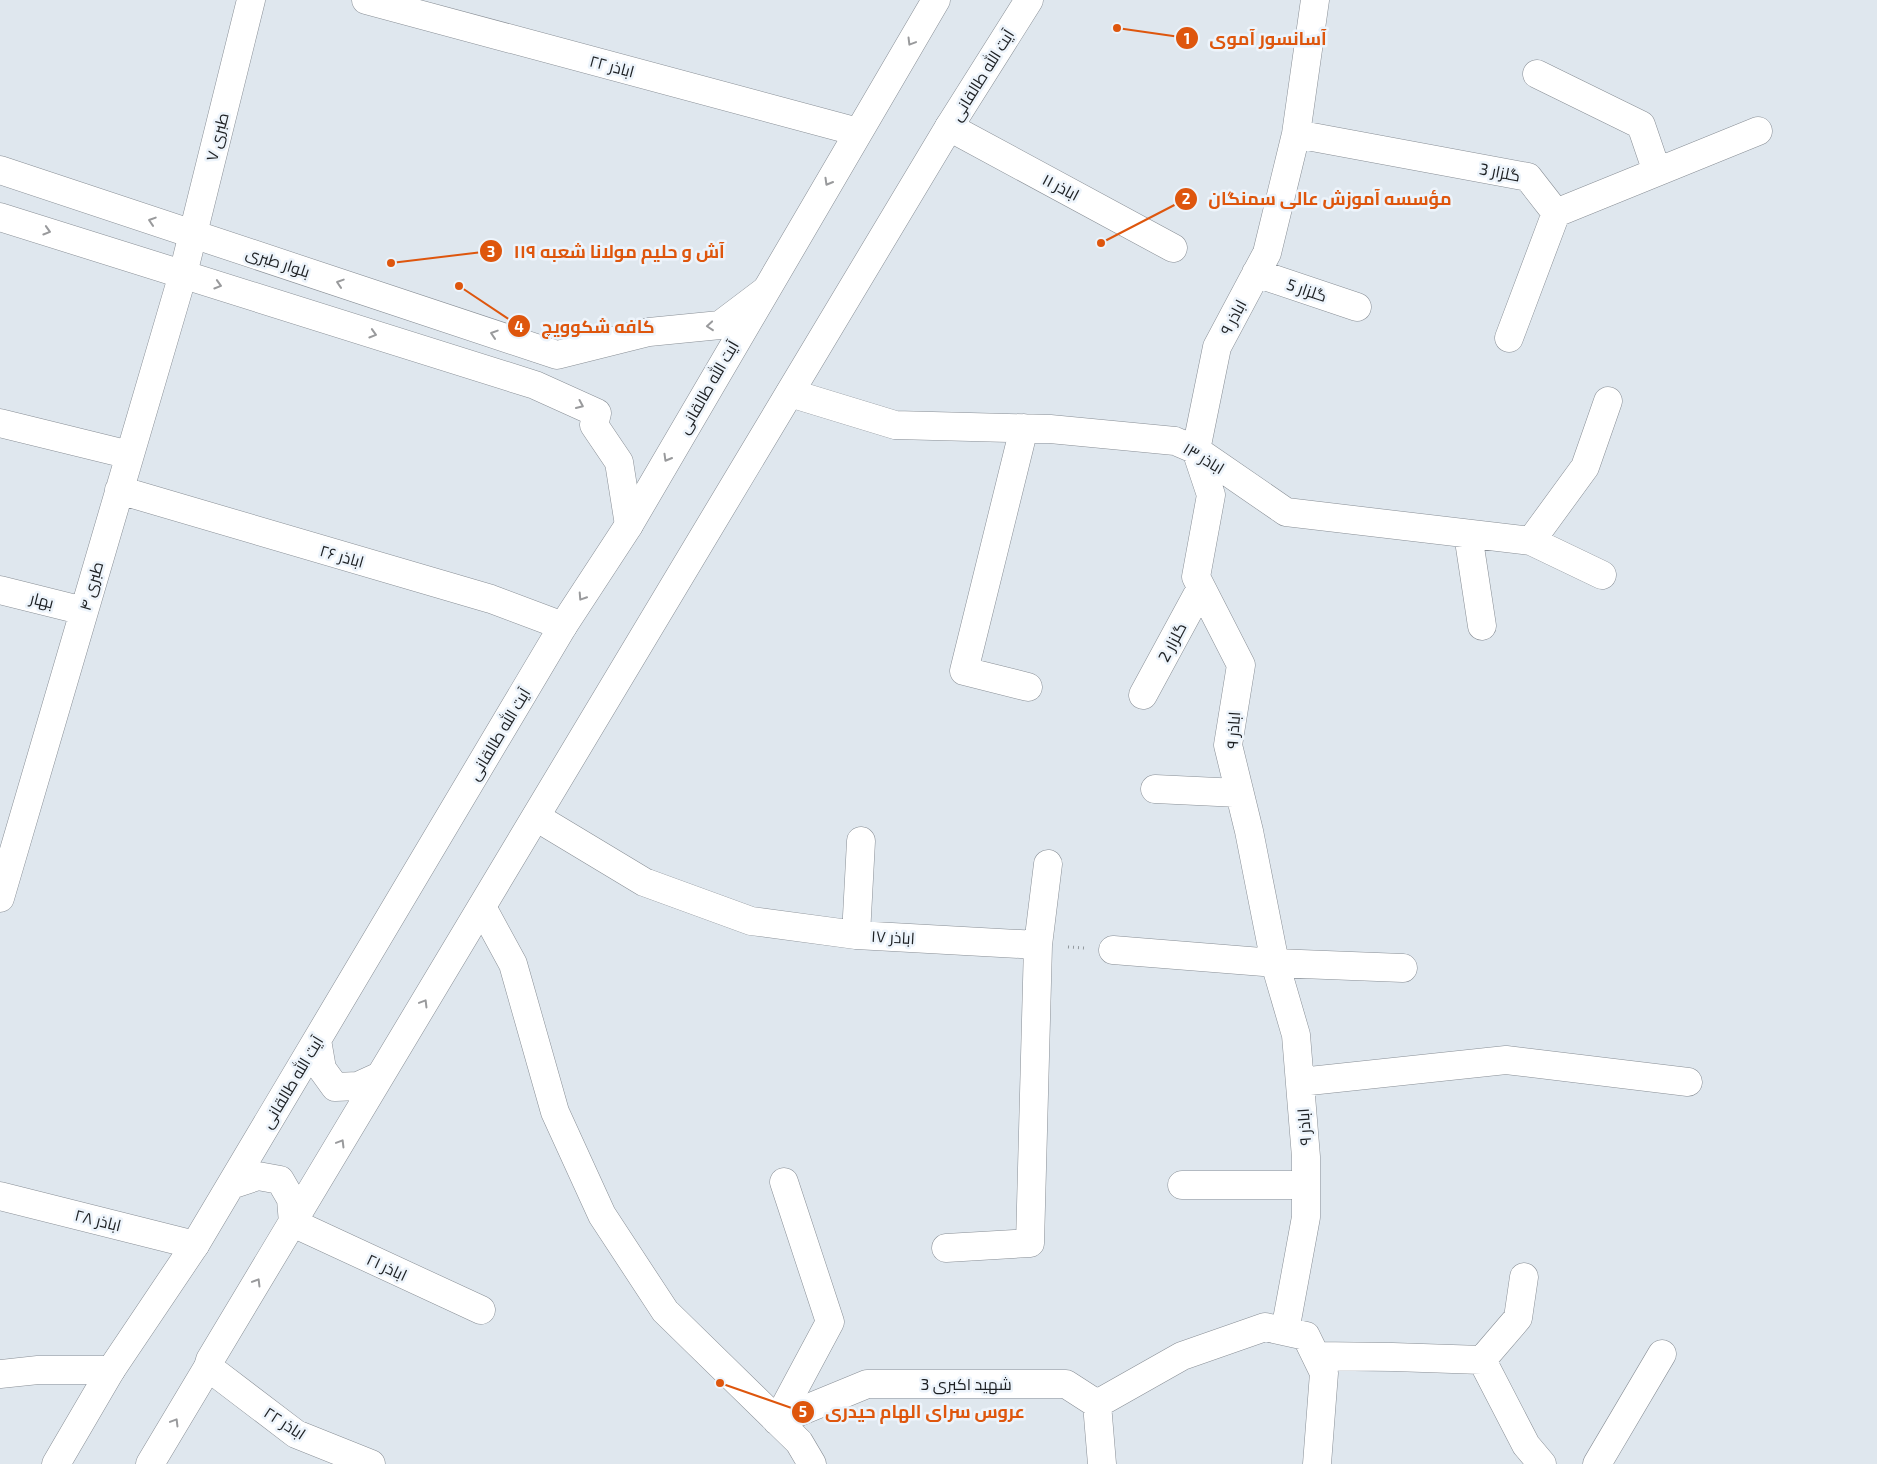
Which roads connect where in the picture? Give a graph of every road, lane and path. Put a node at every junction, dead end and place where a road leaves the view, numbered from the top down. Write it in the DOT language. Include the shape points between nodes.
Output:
graph roads {
  1 [pos="251,0"];
  2 [pos="366,0"];
  3 [pos="936,0"];
  4 [pos="1029,0"];
  5 [pos="1315,0"];
  6 [pos="1537,74"];
  7 [pos="950,127"];
  8 [pos="1758,131"];
  9 [pos="858,132"];
  10 [pos="1296,134"];
  11 [pos="0,170"];
  12 [pos="1657,172"];
  13 [pos="1556,213"];
  14 [pos="0,217"];
  15 [pos="193,234"];
  16 [pos="1173,248"];
  17 [pos="1256,273"];
  18 [pos="183,274"];
  19 [pos="765,291"];
  20 [pos="1357,307"];
  21 [pos="1510,338"];
  22 [pos="790,393"];
  23 [pos="1608,401"];
  24 [pos="0,422"];
  25 [pos="1024,428"];
  26 [pos="1196,450"];
  27 [pos="130,455"];
  28 [pos="119,490"];
  29 [pos="628,525"];
  30 [pos="1468,534"];
  31 [pos="1530,541"];
  32 [pos="1602,575"];
  33 [pos="1201,588"];
  34 [pos="0,590"];
  35 [pos="84,611"];
  36 [pos="563,626"];
  37 [pos="1482,626"];
  38 [pos="1028,687"];
  39 [pos="1143,695"];
  40 [pos="1155,788"];
  41 [pos="1239,793"];
  42 [pos="536,817"];
  43 [pos="861,841"];
  44 [pos="1048,864"];
  45 [pos="2,882"];
  46 [pos="482,907"];
  47 [pos="856,935"];
  48 [pos="1038,945"];
  49 [pos="1113,950"];
  50 [pos="1275,962"];
  51 [pos="1403,968"];
  52 [pos="317,1040"];
  53 [pos="380,1076"];
  54 [pos="1300,1082"];
  55 [pos="1688,1082"];
  56 [pos="784,1182"];
  57 [pos="231,1185"];
  58 [pos="1182,1185"];
  59 [pos="1306,1185"];
  60 [pos="0,1196"];
  61 [pos="293,1223"];
  62 [pos="195,1245"];
  63 [pos="946,1248"];
  64 [pos="1524,1278"];
  65 [pos="481,1310"];
  66 [pos="1285,1331"];
  67 [pos="1662,1354"];
  68 [pos="1316,1356"];
  69 [pos="1482,1360"];
  70 [pos="208,1367"];
  71 [pos="112,1370"];
  72 [pos="0,1374"];
  73 [pos="1097,1404"];
  74 [pos="777,1421"];
  75 [pos="157,1461"];
  76 [pos="56,1464"];
  77 [pos="371,1464"];
  78 [pos="812,1464"];
  79 [pos="1102,1464"];
  80 [pos="1317,1464"];
  81 [pos="1542,1464"];
  82 [pos="1597,1464"];
  1 -- 15 [label="street, طبری ۷"];
  2 -- 9 [label="street, اباذر ۲۲"];
  3 -- 9 [label="street, آیت الله طالقانی, one-way"];
  4 -- 7 [label="street, آیت الله طالقانی"];
  5 -- 10 [label="street, اباذر ۹"];
  6 -- 12 [label="street" via="1641,124"];
  7 -- 16 [label="street, اباذر ۱۱"];
  7 -- 22 [label="street, آیت الله طالقانی"];
  8 -- 12 [label="street"];
  9 -- 19 [label="street, آیت الله طالقانی, one-way"];
  10 -- 13 [label="street, گلزار 3" via="1528,177"];
  10 -- 17 [label="street, اباذر ۹" via="1267,253"];
  15 -- 11 [label="street, بلوار طبری, one-way"];
  12 -- 13 [label="street"];
  13 -- 21 [label="street"];
  14 -- 18 [label="street, one-way"];
  15 -- 18 [label="street, طبری ۷"];
  19 -- 15 [label="street, بلوار طبری, one-way" via="720,325 649,332 557,355"];
  17 -- 20 [label="street, گلزار 5"];
  17 -- 26 [label="street, اباذر ۹" via="1218,347"];
  18 -- 27 [label="street, طبری ۴"];
  18 -- 29 [label="street, one-way" via="535,385 597,413 594,425 619,462"];
  19 -- 29 [label="street, آیت الله طالقانی, one-way"];
  22 -- 25 [label="street, اباذر ۱۳" via="895,425"];
  22 -- 42 [label="street, آیت الله طالقانی"];
  23 -- 31 [label="street" via="1585,467"];
  24 -- 27 [label="street"];
  25 -- 26 [label="street, اباذر ۱۳" via="1175,441"];
  25 -- 38 [label="street" via="964,672"];
  26 -- 30 [label="street, اباذر ۱۳" via="1286,512"];
  26 -- 33 [label="street, اباذر ۹" via="1211,495 1196,577"];
  27 -- 28 [label="street, طبری ۴"];
  28 -- 35 [label="street, طبری ۴"];
  28 -- 36 [label="street, اباذر ۲۶" via="491,599"];
  29 -- 36 [label="street, آیت الله طالقانی, one-way"];
  30 -- 31 [label="street, اباذر ۱۳"];
  30 -- 37 [label="street"];
  31 -- 32 [label="street, اباذر ۱۳"];
  33 -- 39 [label="street, گلزار 2"];
  33 -- 41 [label="street, اباذر ۹" via="1241,665 1228,745"];
  34 -- 35 [label="street, بهار"];
  35 -- 45 [label="street, طبری ۴"];
  36 -- 52 [label="street, آیت الله طالقانی"];
  40 -- 41 [label="street"];
  41 -- 50 [label="street, اباذر ۹"];
  42 -- 46 [label="street, آیت الله طالقانی"];
  42 -- 47 [label="street, اباذر ۱۷" via="644,882 751,921"];
  43 -- 47 [label="street"];
  44 -- 48 [label="street"];
  53 -- 46 [label="street, آیت الله طالقانی, one-way"];
  46 -- 74 [label="street" via="513,964 554,1112 602,1215 665,1311"];
  47 -- 48 [label="street, اباذر ۱۷"];
  48 -- 49 [label="path"];
  48 -- 63 [label="street" via="1030,1243"];
  49 -- 50 [label="street"];
  50 -- 51 [label="street"];
  50 -- 54 [label="street, اباذر ۹" via="1296,1035"];
  52 -- 53 [label="street" via="322,1069 335,1087 358,1086"];
  52 -- 57 [label="street, آیت الله طالقانی"];
  61 -- 53 [label="street, آیت الله طالقانی, one-way"];
  54 -- 55 [label="street" via="1506,1060"];
  54 -- 59 [label="street, اباذر ۹"];
  56 -- 74 [label="street" via="830,1322"];
  57 -- 61 [label="street" via="258,1176 280,1180 291,1199"];
  57 -- 62 [label="street, آیت الله طالقانی"];
  58 -- 59 [label="street"];
  59 -- 66 [label="street, اباذر ۹" via="1306,1217"];
  60 -- 62 [label="street, اباذر ۲۸"];
  61 -- 65 [label="street, اباذر ۲۱"];
  70 -- 61 [label="street, آیت الله طالقانی, one-way"];
  62 -- 71 [label="street, آیت الله طالقانی"];
  64 -- 69 [label="street" via="1518,1318"];
  66 -- 68 [label="street" via="1306,1336"];
  66 -- 73 [label="street" via="1265,1327 1182,1356"];
  67 -- 82 [label="street"];
  68 -- 69 [label="street"];
  68 -- 80 [label="street" via="1324,1373"];
  69 -- 81 [label="street" via="1526,1446"];
  75 -- 70 [label="street, آیت الله طالقانی, one-way"];
  70 -- 77 [label="street, اباذر ۲۲" via="296,1434"];
  71 -- 72 [label="street" via="38,1370"];
  71 -- 76 [label="street, آیت الله طالقانی"];
  73 -- 74 [label="street, شهید اکبری 3" via="1066,1384 867,1384"];
  73 -- 79 [label="street"];
  74 -- 78 [label="street" via="799,1442"];
}
